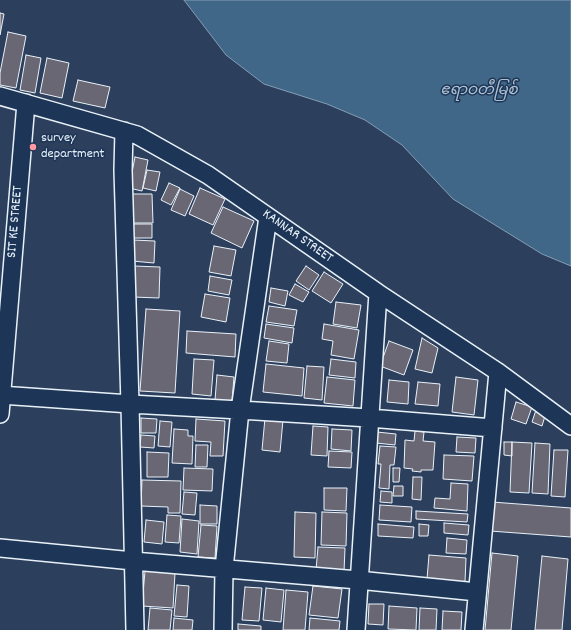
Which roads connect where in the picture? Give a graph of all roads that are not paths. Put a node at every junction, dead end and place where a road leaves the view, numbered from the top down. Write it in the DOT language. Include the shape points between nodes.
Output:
graph roads {
  1 [pos="0,96"];
  2 [pos="26,103"];
  3 [pos="124,131"];
  4 [pos="268,217"];
  5 [pos="378,293"];
  6 [pos="498,372"];
  7 [pos="1,395"];
  8 [pos="130,404"];
  9 [pos="240,410"];
  10 [pos="0,414"];
  11 [pos="369,418"];
  12 [pos="571,426"];
  13 [pos="493,428"];
  14 [pos="0,548"];
  15 [pos="133,561"];
  16 [pos="224,569"];
  17 [pos="358,580"];
  18 [pos="477,592"];
  19 [pos="135,630"];
  20 [pos="223,630"];
  21 [pos="356,630"];
  22 [pos="474,630"];
  1 -- 2 [label="street, KANNAR STREET"];
  2 -- 3 [label="street, KANNAR STREET"];
  2 -- 7 [label="street, SIT KE STREET"];
  3 -- 4 [label="street, KANNAR STREET" via="136,135 208,175"];
  3 -- 8 [label="street"];
  4 -- 5 [label="street, KANNAR STREET"];
  4 -- 9 [label="street"];
  5 -- 6 [label="street, KANNAR STREET"];
  5 -- 11 [label="street"];
  6 -- 12 [label="street, KANNAR STREET"];
  6 -- 13 [label="street"];
  7 -- 8 [label="street"];
  7 -- 10 [label="street, SIT KE STREET"];
  8 -- 9 [label="street"];
  8 -- 15 [label="street"];
  9 -- 11 [label="street"];
  9 -- 16 [label="street"];
  11 -- 13 [label="street"];
  11 -- 17 [label="street"];
  13 -- 18 [label="street"];
  14 -- 15 [label="street"];
  15 -- 16 [label="street"];
  15 -- 19 [label="street"];
  16 -- 17 [label="street"];
  16 -- 20 [label="street"];
  17 -- 18 [label="street"];
  17 -- 21 [label="street"];
  18 -- 22 [label="street"];
}
